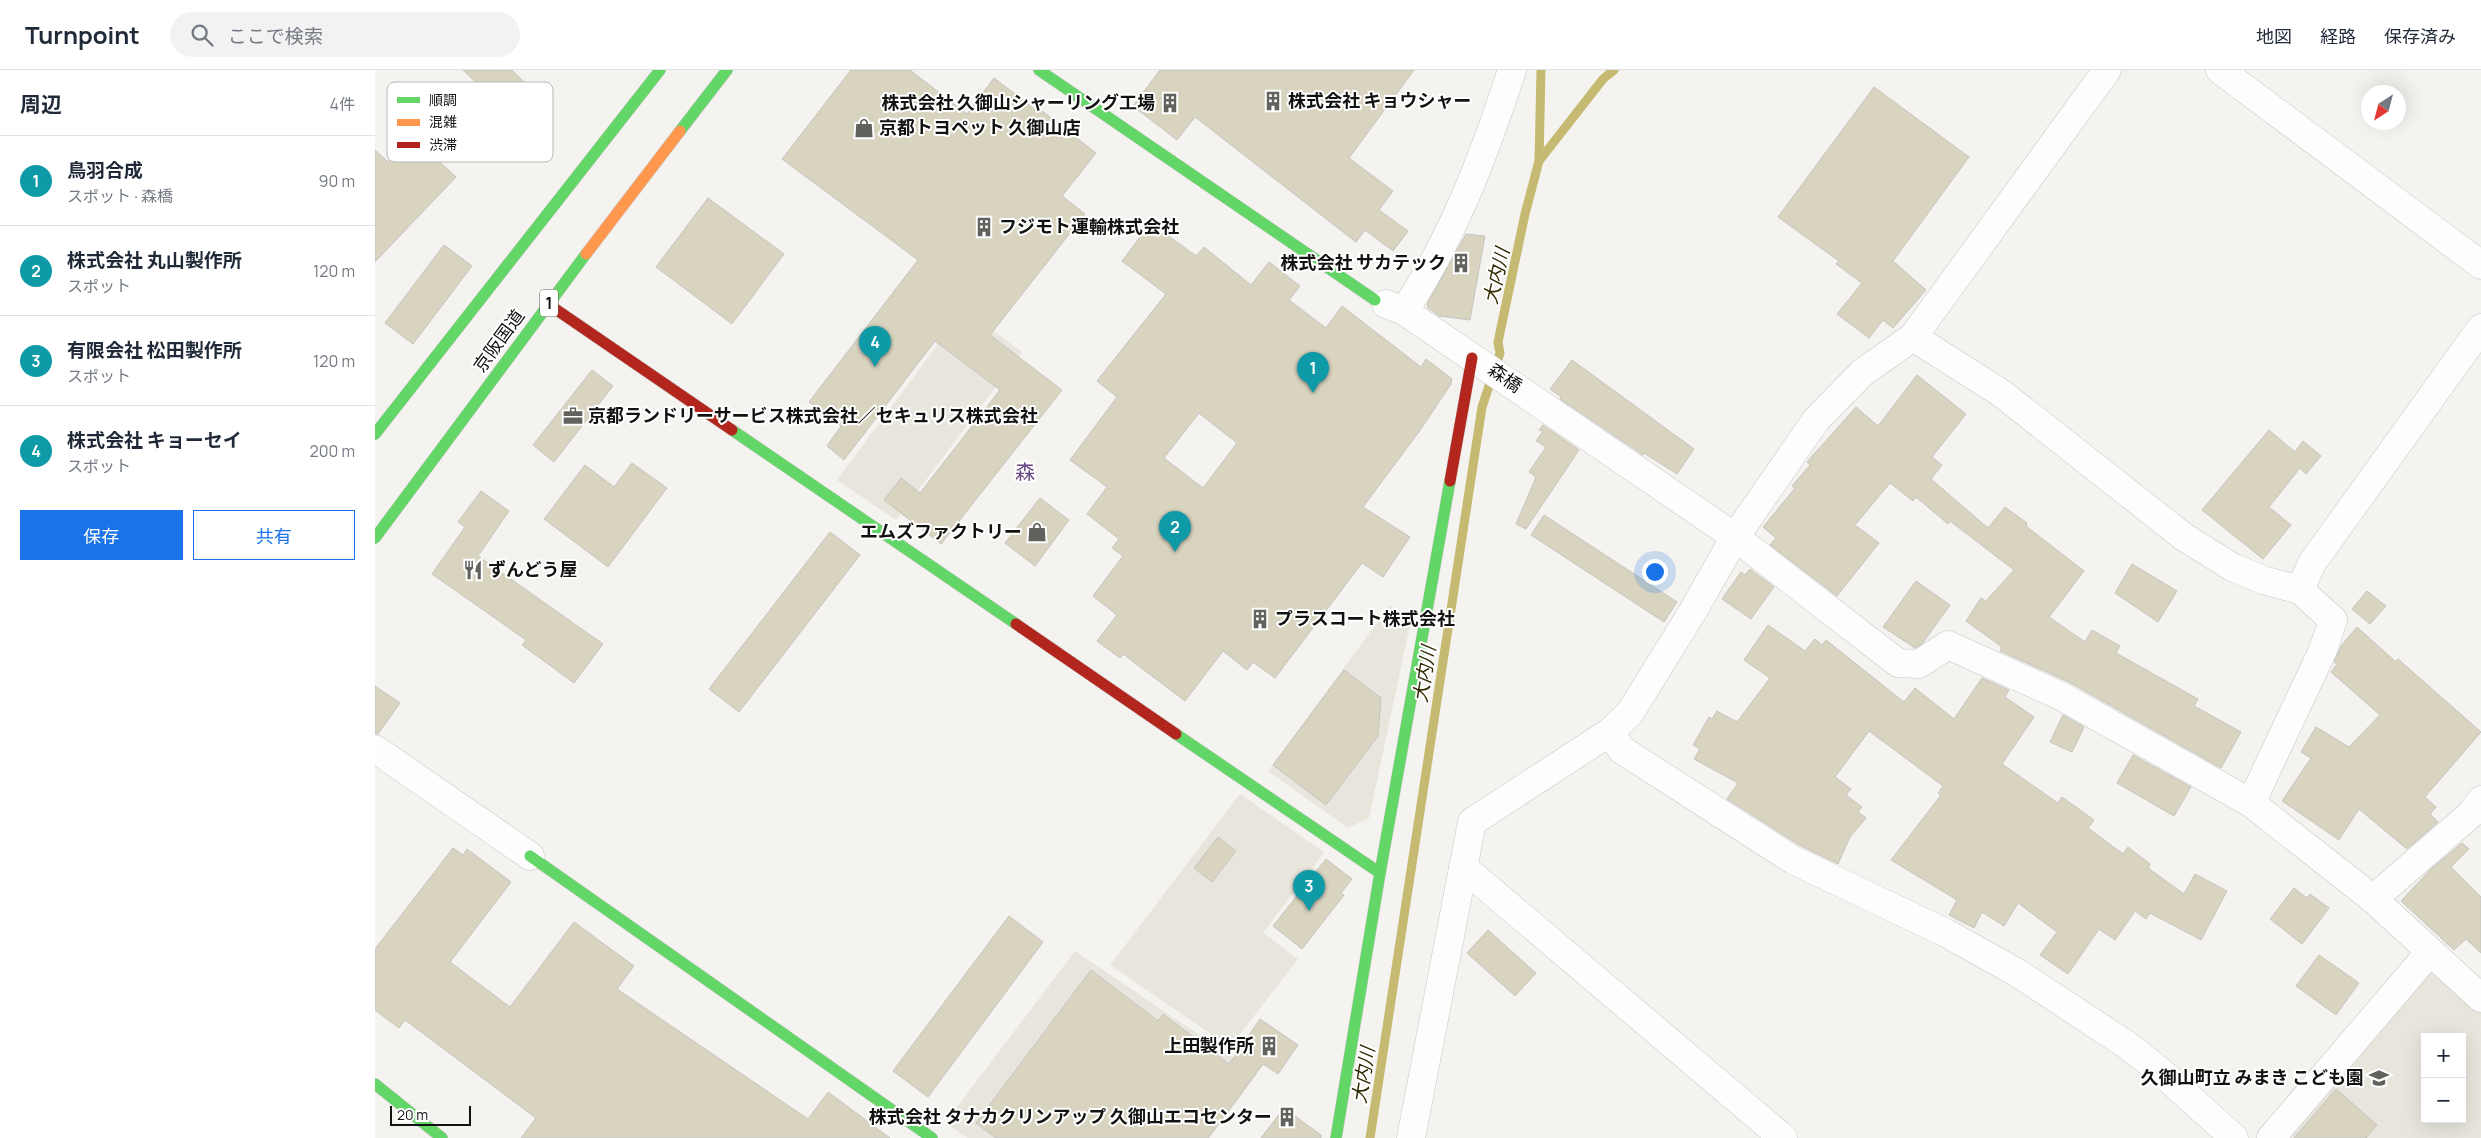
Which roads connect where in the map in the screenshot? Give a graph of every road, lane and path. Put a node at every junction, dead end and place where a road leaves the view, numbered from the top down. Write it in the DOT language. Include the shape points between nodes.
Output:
graph roads {
  1 [pos="660,70"];
  2 [pos="727,70"];
  3 [pos="1039,70"];
  4 [pos="1511,70"];
  5 [pos="2107,70"];
  6 [pos="2220,70"];
  7 [pos="2481,265"];
  8 [pos="1375,300"];
  9 [pos="548,304"];
  10 [pos="1404,311"];
  11 [pos="2481,328"];
  12 [pos="1913,336"];
  13 [pos="1477,360"];
  14 [pos="375,434"];
  15 [pos="1735,537"];
  16 [pos="375,538"];
  17 [pos="2300,590"];
  18 [pos="1610,732"];
  19 [pos="375,749"];
  20 [pos="2481,800"];
  21 [pos="2251,803"];
  22 [pos="530,856"];
  23 [pos="1463,867"];
  24 [pos="1379,873"];
  25 [pos="2373,900"];
  26 [pos="2429,953"];
  27 [pos="2481,998"];
  28 [pos="375,1084"];
  29 [pos="442,1138"];
  30 [pos="932,1138"];
  31 [pos="1337,1138"];
  32 [pos="1411,1138"];
  33 [pos="1783,1138"];
  34 [pos="2234,1138"];
  35 [pos="2271,1138"];
  1 -- 14 [label="main road"];
  2 -- 9 [label="main road, 京阪国道 / 1"];
  3 -- 8 [label="main road"];
  4 -- 10 [label="street" via="1495,122 1455,219"];
  5 -- 12 [label="street"];
  6 -- 7 [label="street"];
  8 -- 10 [label="street, 森橋"];
  9 -- 16 [label="main road, 京阪国道 / 1"];
  9 -- 24 [label="main road"];
  10 -- 13 [label="street, 森橋"];
  11 -- 17 [label="street" via="2312,563"];
  12 -- 15 [label="street" via="1863,372 1816,420"];
  12 -- 17 [label="street" via="2001,393 2184,537 2233,567 2263,580"];
  13 -- 15 [label="street, 森橋"];
  13 -- 24 [label="main road"];
  15 -- 18 [label="street" via="1629,713"];
  15 -- 21 [label="street, 森橋" via="1898,663 1919,664 1948,645 2061,696"];
  17 -- 21 [label="street" via="2333,620 2323,650"];
  18 -- 23 [label="street" via="1472,822"];
  18 -- 34 [label="street" via="1622,750 1793,860 1946,933 2016,972 2127,1045"];
  19 -- 22 [label="street"];
  20 -- 25 [label="street" via="2471,814"];
  21 -- 25 [label="street"];
  22 -- 30 [label="main road"];
  23 -- 32 [label="street"];
  23 -- 33 [label="street"];
  24 -- 31 [label="main road"];
  25 -- 26 [label="street"];
  26 -- 27 [label="street"];
  26 -- 35 [label="street"];
  28 -- 29 [label="main road"];
}
